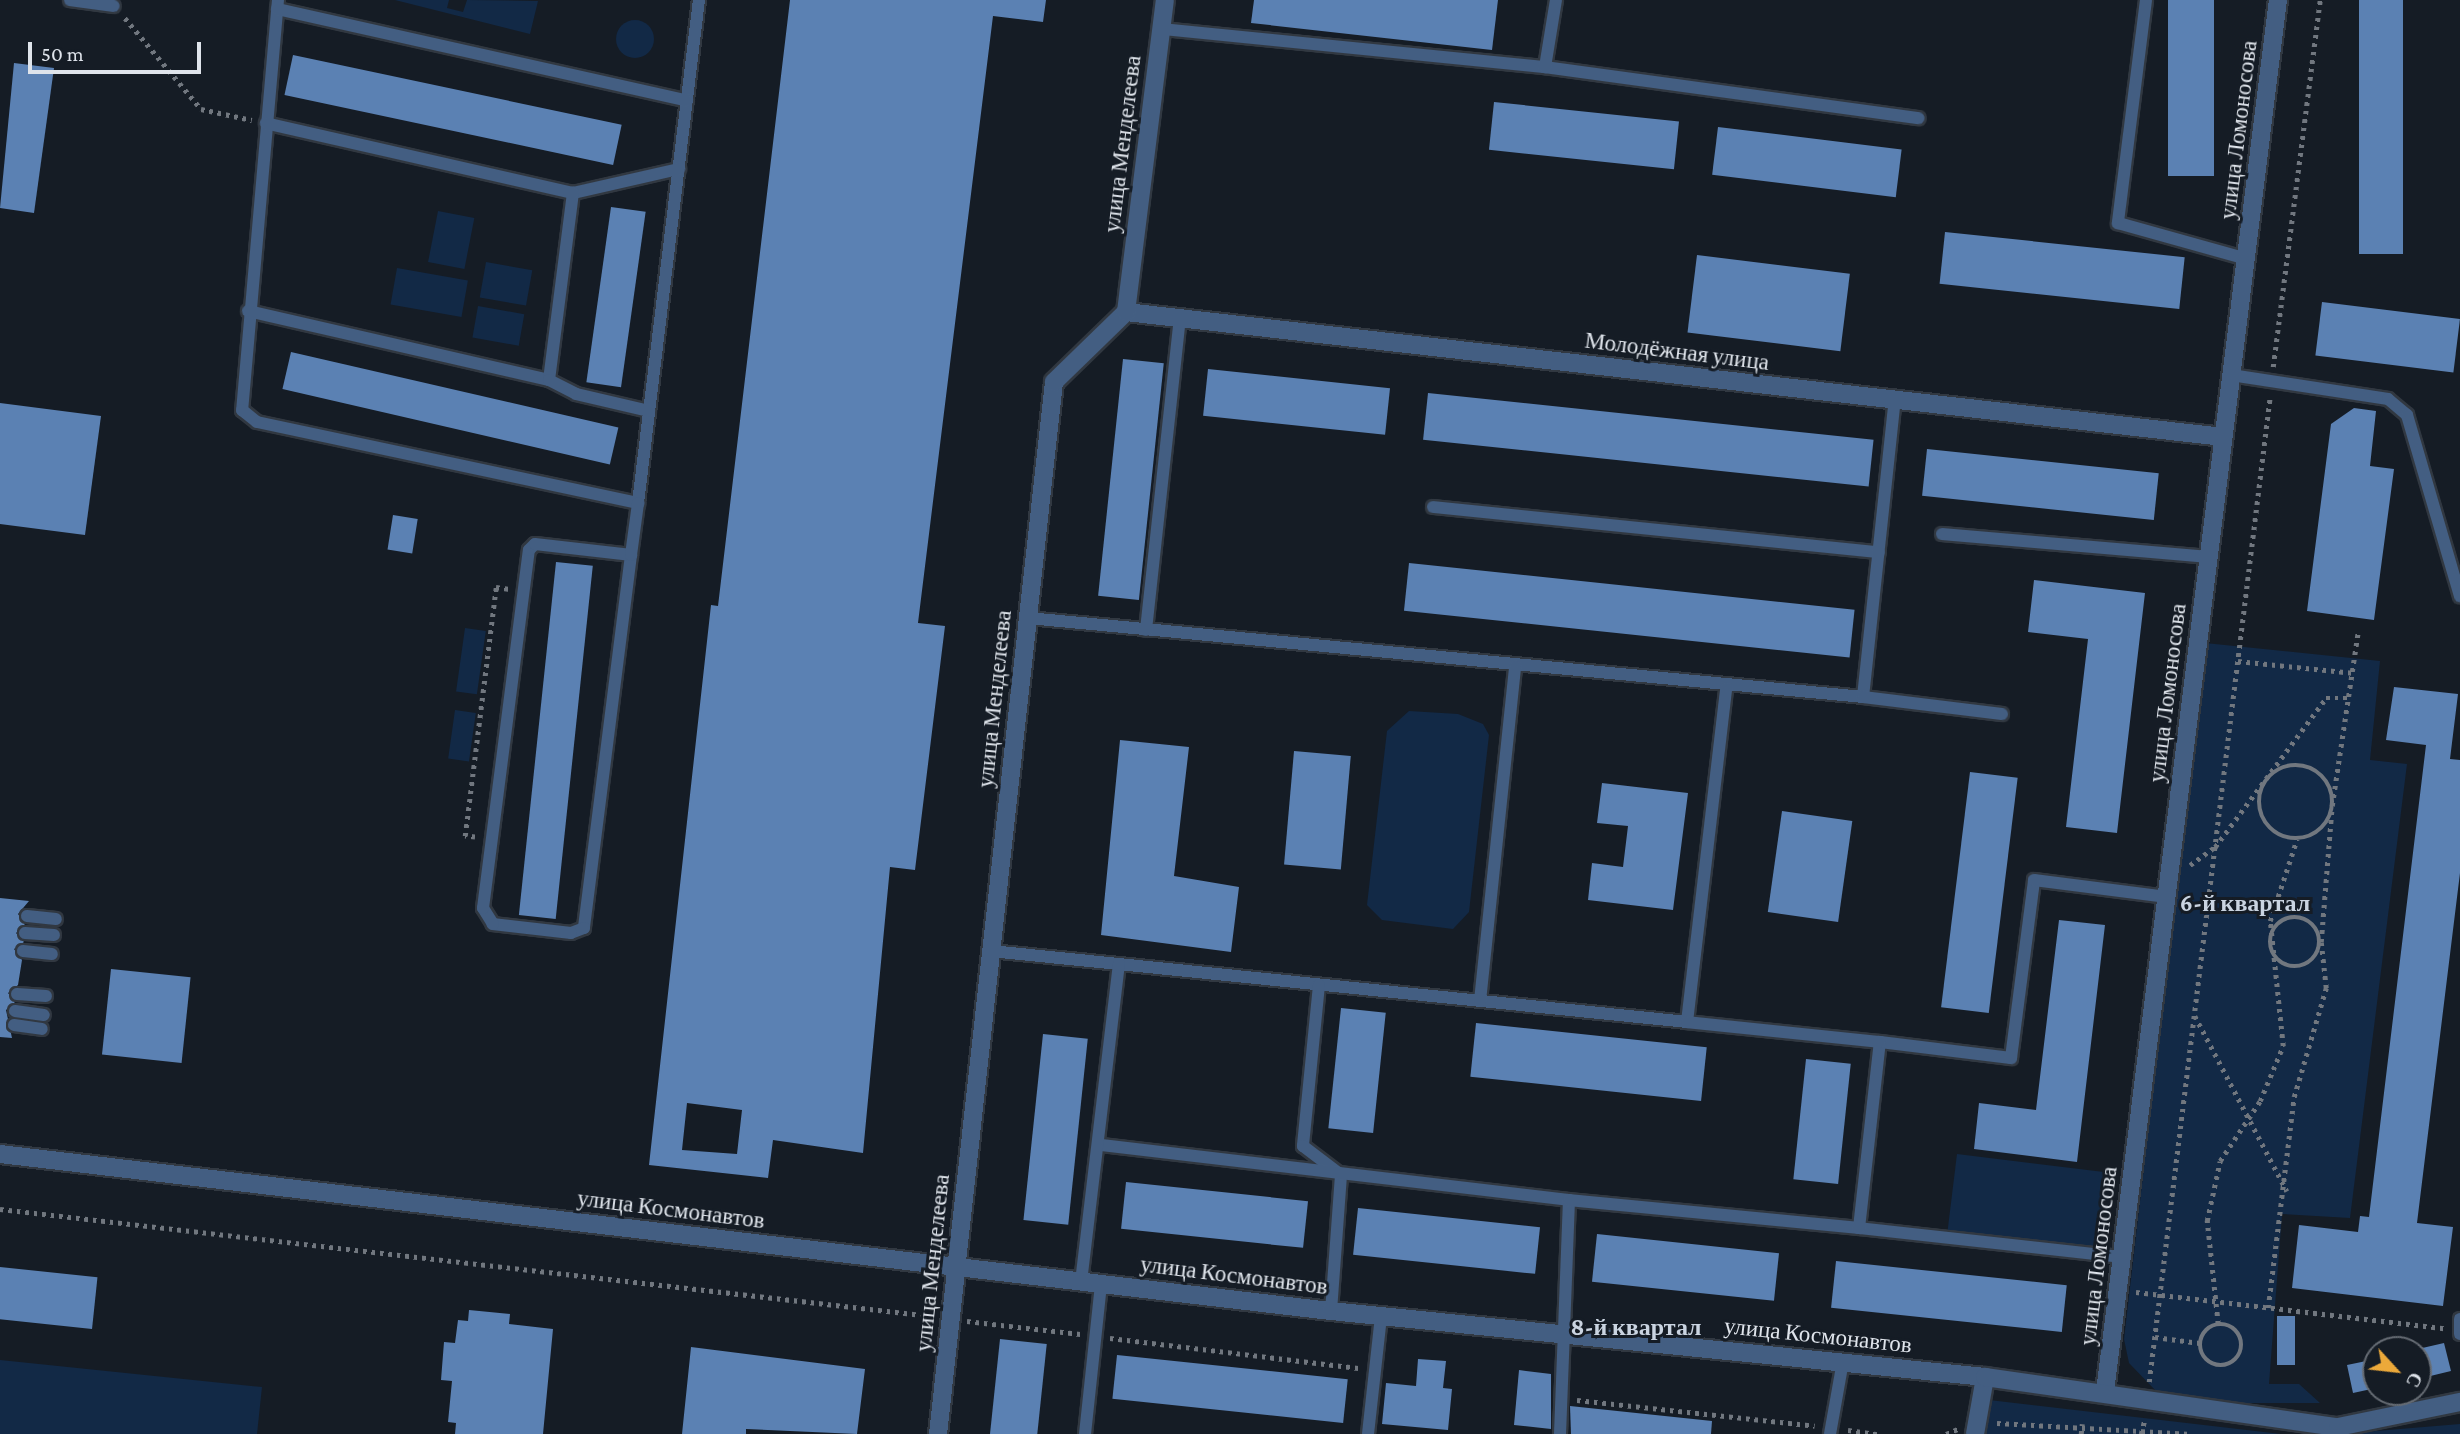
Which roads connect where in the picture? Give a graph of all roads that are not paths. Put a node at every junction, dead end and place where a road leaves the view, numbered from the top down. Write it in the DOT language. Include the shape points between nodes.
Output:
graph roads {
  1 [pos="70,0"];
  2 [pos="699,0"];
  3 [pos="1165,0"];
  4 [pos="1556,0"];
  5 [pos="2146,0"];
  6 [pos="2278,0"];
  7 [pos="277,5"];
  8 [pos="114,6"];
  9 [pos="1162,29"];
  10 [pos="1545,66"];
  11 [pos="687,101"];
  12 [pos="1919,118"];
  13 [pos="266,123"];
  14 [pos="679,169"];
  15 [pos="573,193"];
  16 [pos="2247,259"];
  17 [pos="248,310"];
  18 [pos="1126,312"];
  19 [pos="1180,319"];
  20 [pos="2231,375"];
  21 [pos="549,380"];
  22 [pos="1895,400"];
  23 [pos="649,411"];
  24 [pos="2223,438"];
  25 [pos="638,503"];
  26 [pos="1433,508"];
  27 [pos="1942,534"];
  28 [pos="1879,552"];
  29 [pos="631,555"];
  30 [pos="2208,557"];
  31 [pos="2460,596"];
  32 [pos="1028,618"];
  33 [pos="1146,630"];
  34 [pos="1515,667"];
  35 [pos="1726,688"];
  36 [pos="1863,697"];
  37 [pos="2002,714"];
  38 [pos="2168,889"];
  39 [pos="27,916"];
  40 [pos="56,919"];
  41 [pos="25,933"];
  42 [pos="54,936"];
  43 [pos="23,951"];
  44 [pos="991,951"];
  45 [pos="52,954"];
  46 [pos="1119,964"];
  47 [pos="1319,985"];
  48 [pos="17,995"];
  49 [pos="46,996"];
  50 [pos="1480,1001"];
  51 [pos="44,1015"];
  52 [pos="1687,1023"];
  53 [pos="42,1029"];
  54 [pos="1880,1042"];
  55 [pos="1101,1145"];
  56 [pos="0,1154"];
  57 [pos="1341,1175"];
  58 [pos="1569,1200"];
  59 [pos="1859,1228"];
  60 [pos="2123,1257"];
  61 [pos="955,1268"];
  62 [pos="1081,1282"];
  63 [pos="1101,1284"];
  64 [pos="1331,1311"];
  65 [pos="1381,1316"];
  66 [pos="1561,1335"];
  67 [pos="1843,1361"];
  68 [pos="1985,1377"];
  69 [pos="2105,1392"];
  70 [pos="2460,1402"];
  71 [pos="1976,1428"];
  72 [pos="1830,1431"];
  73 [pos="938,1434"];
  74 [pos="1085,1434"];
  75 [pos="1368,1434"];
  76 [pos="1560,1434"];
  1 -- 8 [label="lane"];
  2 -- 11 [label="lane"];
  3 -- 9 [label="street, улица Менделеева"];
  4 -- 10 [label="lane"];
  5 -- 16 [label="lane" via="2118,223"];
  6 -- 16 [label="street, улица Ломоносова"];
  7 -- 11 [label="lane"];
  7 -- 13 [label="lane"];
  9 -- 10 [label="lane"];
  9 -- 18 [label="street, улица Менделеева"];
  10 -- 12 [label="lane"];
  11 -- 14 [label="lane"];
  13 -- 15 [label="lane"];
  13 -- 17 [label="lane"];
  14 -- 15 [label="lane"];
  14 -- 23 [label="lane"];
  15 -- 21 [label="lane"];
  16 -- 20 [label="street, улица Ломоносова"];
  17 -- 21 [label="lane"];
  17 -- 25 [label="lane" via="240,399 248,418"];
  18 -- 19 [label="street, Молодёжная улица"];
  18 -- 32 [label="street, улица Менделеева" via="1054,382"];
  19 -- 22 [label="street, Молодёжная улица"];
  19 -- 33 [label="lane"];
  20 -- 24 [label="street, улица Ломоносова"];
  20 -- 31 [label="lane" via="2388,399 2407,415"];
  21 -- 23 [label="lane" via="576,394"];
  22 -- 24 [label="street, Молодёжная улица"];
  22 -- 28 [label="lane"];
  23 -- 25 [label="lane"];
  24 -- 30 [label="street, улица Ломоносова"];
  25 -- 29 [label="lane"];
  26 -- 28 [label="lane"];
  27 -- 30 [label="lane"];
  28 -- 36 [label="lane"];
  29 -- 29 [label="lane" via="584,928 571,933 486,921 491,839 521,590 535,544"];
  30 -- 38 [label="street, улица Ломоносова"];
  32 -- 33 [label="lane"];
  32 -- 44 [label="street, улица Менделеева"];
  33 -- 34 [label="lane"];
  34 -- 35 [label="lane"];
  34 -- 50 [label="lane"];
  35 -- 36 [label="lane"];
  35 -- 52 [label="lane"];
  36 -- 37 [label="lane"];
  38 -- 54 [label="lane" via="2034,880 2011,1058"];
  38 -- 60 [label="street, улица Ломоносова"];
  39 -- 40 [label="lane"];
  41 -- 42 [label="lane"];
  43 -- 45 [label="lane"];
  44 -- 46 [label="lane"];
  44 -- 61 [label="street, улица Менделеева"];
  46 -- 47 [label="lane"];
  46 -- 55 [label="lane"];
  47 -- 50 [label="lane"];
  47 -- 57 [label="lane" via="1303,1146"];
  48 -- 49 [label="lane"];
  50 -- 52 [label="lane"];
  51 -- 53 [label="lane" via="15,1018"];
  52 -- 54 [label="lane"];
  54 -- 59 [label="lane"];
  55 -- 57 [label="lane"];
  55 -- 62 [label="lane"];
  56 -- 61 [label="street, улица Космонавтов"];
  57 -- 58 [label="lane"];
  57 -- 64 [label="lane"];
  58 -- 59 [label="lane"];
  58 -- 66 [label="lane"];
  59 -- 60 [label="lane"];
  60 -- 69 [label="street, улица Ломоносова"];
  61 -- 62 [label="street, улица Космонавтов"];
  61 -- 73 [label="street, улица Менделеева"];
  62 -- 63 [label="street, улица Космонавтов"];
  63 -- 64 [label="street, улица Космонавтов"];
  63 -- 74 [label="lane"];
  64 -- 65 [label="street, улица Космонавтов"];
  65 -- 66 [label="street, улица Космонавтов"];
  65 -- 75 [label="lane"];
  66 -- 67 [label="street, улица Космонавтов"];
  66 -- 76 [label="lane" via="1564,1398"];
  67 -- 68 [label="street, улица Космонавтов"];
  67 -- 72 [label="lane"];
  68 -- 69 [label="street, улица Космонавтов"];
  68 -- 71 [label="street"];
  69 -- 70 [label="street, улица Космонавтов" via="2338,1427"];
}
